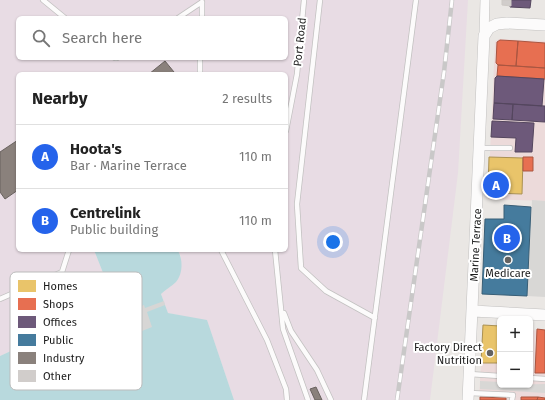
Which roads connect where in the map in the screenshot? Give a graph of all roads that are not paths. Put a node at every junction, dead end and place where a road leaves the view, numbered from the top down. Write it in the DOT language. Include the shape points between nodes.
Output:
graph roads {
  1 [pos="43,0"];
  2 [pos="304,0"];
  3 [pos="320,0"];
  4 [pos="416,0"];
  5 [pos="486,0"];
  6 [pos="202,1"];
  7 [pos="63,16"];
  8 [pos="181,16"];
  9 [pos="202,16"];
  10 [pos="494,25"];
  11 [pos="545,25"];
  12 [pos="484,39"];
  13 [pos="200,60"];
  14 [pos="200,72"];
  15 [pos="288,120"];
  16 [pos="479,148"];
  17 [pos="510,148"];
  18 [pos="68,252"];
  19 [pos="222,252"];
  20 [pos="275,252"];
  21 [pos="62,272"];
  22 [pos="279,293"];
  23 [pos="10,294"];
  24 [pos="0,298"];
  25 [pos="473,311"];
  26 [pos="545,315"];
  27 [pos="374,318"];
  28 [pos="469,374"];
  29 [pos="497,376"];
  30 [pos="533,378"];
  31 [pos="545,379"];
  32 [pos="468,396"];
  33 [pos="513,397"];
  34 [pos="287,400"];
  35 [pos="308,400"];
  36 [pos="332,400"];
  37 [pos="364,400"];
  1 -- 7 [label="lane"];
  2 -- 15 [label="lane, Port Road"];
  3 -- 27 [label="lane" via="297,204 301,268 326,291"];
  4 -- 27 [label="lane"];
  5 -- 10 [label="street"];
  5 -- 12 [label="street"];
  6 -- 8 [label="lane"];
  6 -- 9 [label="lane"];
  10 -- 11 [label="street"];
  10 -- 12 [label="street" via="487,30"];
  12 -- 16 [label="street, Marine Terrace"];
  13 -- 14 [label="lane"];
  16 -- 17 [label="lane"];
  16 -- 25 [label="street, Marine Terrace"];
  18 -- 21 [label="lane"];
  19 -- 34 [label="lane" via="267,340 286,389"];
  20 -- 22 [label="lane"];
  22 -- 35 [label="lane" via="287,345"];
  22 -- 36 [label="lane" via="291,331 317,370"];
  23 -- 24 [label="lane"];
  25 -- 26 [label="street"];
  25 -- 28 [label="street, Marine Terrace"];
  27 -- 37 [label="lane"];
  28 -- 29 [label="lane"];
  28 -- 32 [label="street, Marine Terrace"];
  30 -- 31 [label="lane"];
  32 -- 33 [label="lane"];
}
